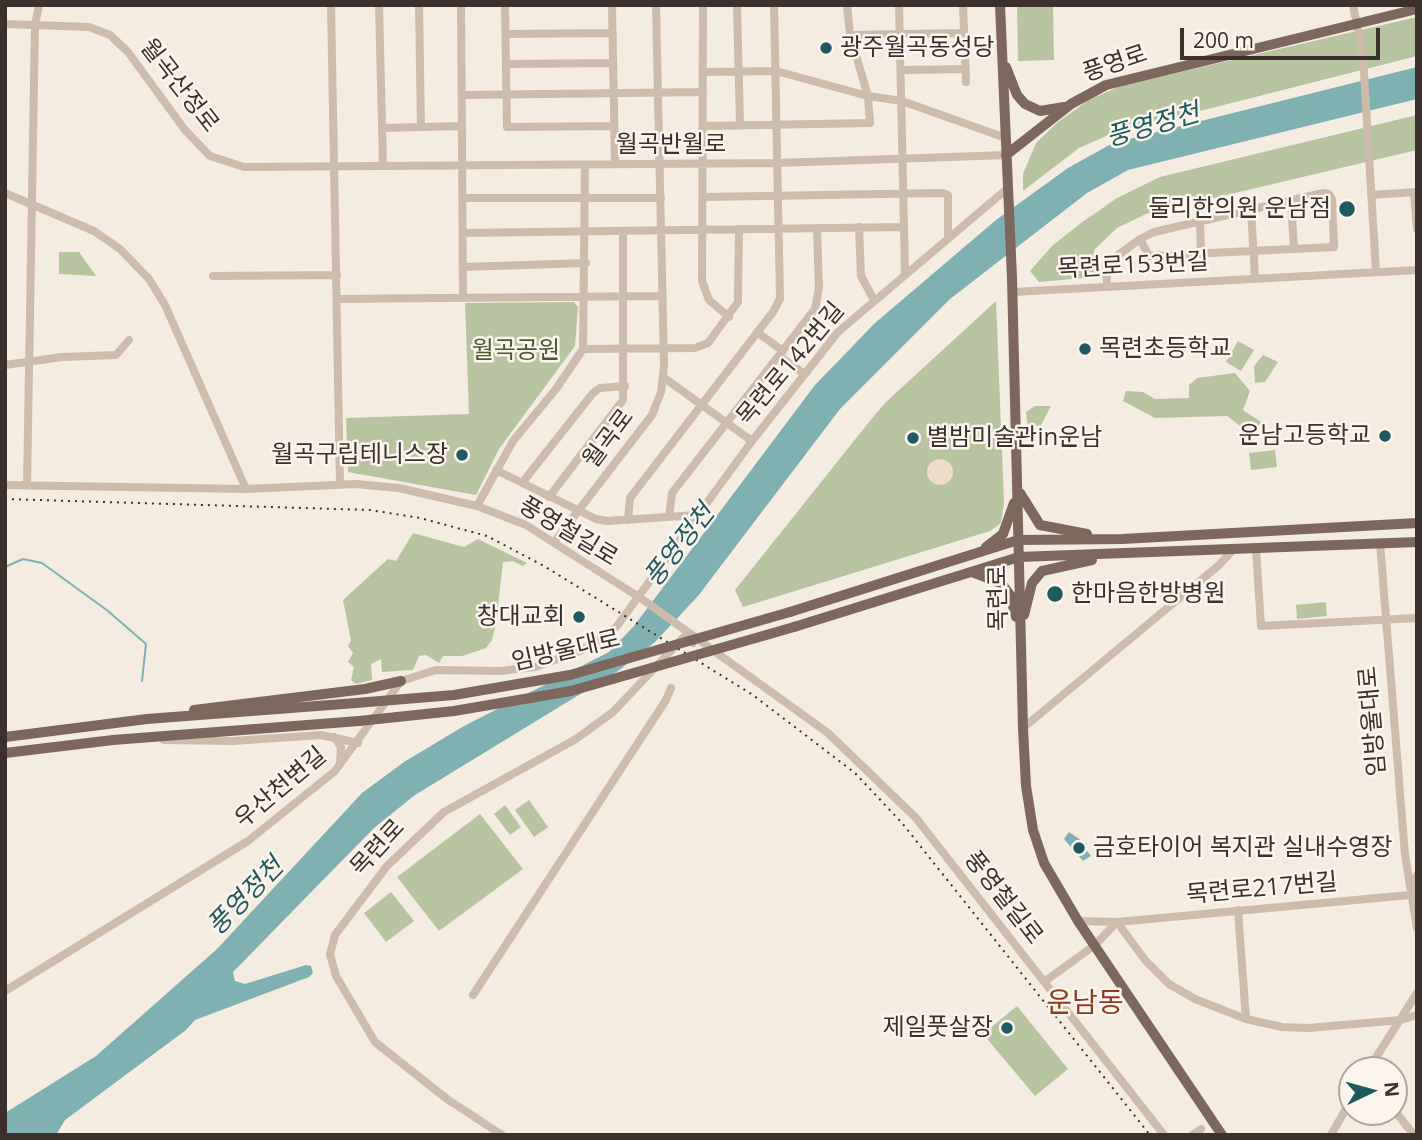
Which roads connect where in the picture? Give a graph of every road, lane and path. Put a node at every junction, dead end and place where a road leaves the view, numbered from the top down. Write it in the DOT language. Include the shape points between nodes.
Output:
graph roads {
  1 [pos="39,5"];
  2 [pos="331,5"];
  3 [pos="379,5"];
  4 [pos="419,5"];
  5 [pos="461,5"];
  6 [pos="505,5"];
  7 [pos="612,5"];
  8 [pos="656,5"];
  9 [pos="703,5"];
  10 [pos="737,5"];
  11 [pos="774,5"];
  12 [pos="847,5"];
  13 [pos="900,5"];
  14 [pos="963,5"];
  15 [pos="1000,5"];
  16 [pos="1353,5"];
  17 [pos="1417,9"];
  18 [pos="5,24"];
  19 [pos="1358,24"];
  20 [pos="35,25"];
  21 [pos="613,33"];
  22 [pos="964,33"];
  23 [pos="506,34"];
  24 [pos="900,34"];
  25 [pos="850,35"];
  26 [pos="1002,58"];
  27 [pos="613,63"];
  28 [pos="507,64"];
  29 [pos="965,69"];
  30 [pos="901,70"];
  31 [pos="776,71"];
  32 [pos="703,72"];
  33 [pos="738,72"];
  34 [pos="966,82"];
  35 [pos="658,92"];
  36 [pos="703,92"];
  37 [pos="614,93"];
  38 [pos="507,94"];
  39 [pos="462,95"];
  40 [pos="868,96"];
  41 [pos="902,102"];
  42 [pos="1071,104"];
  43 [pos="740,125"];
  44 [pos="777,125"];
  45 [pos="463,126"];
  46 [pos="614,126"];
  47 [pos="421,127"];
  48 [pos="704,127"];
  49 [pos="382,128"];
  50 [pos="1006,138"];
  51 [pos="1006,155"];
  52 [pos="904,160"];
  53 [pos="779,163"];
  54 [pos="585,164"];
  55 [pos="615,164"];
  56 [pos="660,164"];
  57 [pos="704,164"];
  58 [pos="463,165"];
  59 [pos="383,166"];
  60 [pos="335,167"];
  61 [pos="1008,192"];
  62 [pos="5,193"];
  63 [pos="1415,193"];
  64 [pos="904,195"];
  65 [pos="1371,195"];
  66 [pos="705,197"];
  67 [pos="778,197"];
  68 [pos="463,198"];
  69 [pos="661,198"];
  70 [pos="586,199"];
  71 [pos="1291,200"];
  72 [pos="31,202"];
  73 [pos="1251,209"];
  74 [pos="1200,221"];
  75 [pos="904,227"];
  76 [pos="778,228"];
  77 [pos="817,228"];
  78 [pos="859,228"];
  79 [pos="738,229"];
  80 [pos="1417,229"];
  81 [pos="661,230"];
  82 [pos="704,230"];
  83 [pos="586,231"];
  84 [pos="623,231"];
  85 [pos="463,233"];
  86 [pos="948,239"];
  87 [pos="1140,239"];
  88 [pos="1294,249"];
  89 [pos="1254,251"];
  90 [pos="1201,254"];
  91 [pos="586,263"];
  92 [pos="464,267"];
  93 [pos="1417,270"];
  94 [pos="1376,272"];
  95 [pos="905,273"];
  96 [pos="337,275"];
  97 [pos="213,276"];
  98 [pos="1255,278"];
  99 [pos="1107,286"];
  100 [pos="1013,292"];
  101 [pos="624,296"];
  102 [pos="662,296"];
  103 [pos="586,297"];
  104 [pos="463,298"];
  105 [pos="337,299"];
  106 [pos="874,300"];
  107 [pos="729,317"];
  108 [pos="757,332"];
  109 [pos="129,340"];
  110 [pos="663,348"];
  111 [pos="583,349"];
  112 [pos="624,349"];
  113 [pos="779,356"];
  114 [pos="29,364"];
  115 [pos="5,366"];
  116 [pos="803,373"];
  117 [pos="663,377"];
  118 [pos="625,386"];
  119 [pos="701,404"];
  120 [pos="727,423"];
  121 [pos="752,441"];
  122 [pos="496,470"];
  123 [pos="522,483"];
  124 [pos="340,484"];
  125 [pos="5,485"];
  126 [pos="27,485"];
  127 [pos="246,489"];
  128 [pos="1018,489"];
  129 [pos="549,497"];
  130 [pos="477,506"];
  131 [pos="579,511"];
  132 [pos="697,515"];
  133 [pos="669,517"];
  134 [pos="628,520"];
  135 [pos="1417,523"];
  136 [pos="1122,539"];
  137 [pos="1018,540"];
  138 [pos="555,541"];
  139 [pos="1417,542"];
  140 [pos="1380,543"];
  141 [pos="1256,548"];
  142 [pos="1234,549"];
  143 [pos="1122,554"];
  144 [pos="971,555"];
  145 [pos="1019,557"];
  146 [pos="971,572"];
  147 [pos="640,598"];
  148 [pos="1417,618"];
  149 [pos="1385,619"];
  150 [pos="1021,630"];
  151 [pos="687,636"];
  152 [pos="401,681"];
  153 [pos="671,688"];
  154 [pos="147,719"];
  155 [pos="1023,728"];
  156 [pos="5,737"];
  157 [pos="334,737"];
  158 [pos="119,740"];
  159 [pos="358,743"];
  160 [pos="5,753"];
  161 [pos="339,765"];
  162 [pos="1417,875"];
  163 [pos="1410,895"];
  164 [pos="1238,910"];
  165 [pos="1077,920"];
  166 [pos="1117,922"];
  167 [pos="1417,928"];
  168 [pos="1095,944"];
  169 [pos="1044,982"];
  170 [pos="5,991"];
  171 [pos="1417,993"];
  172 [pos="473,995"];
  173 [pos="1417,1015"];
  174 [pos="1246,1019"];
  175 [pos="1401,1020"];
  176 [pos="1377,1056"];
  177 [pos="1201,1129"];
  178 [pos="502,1135"];
  179 [pos="1164,1135"];
  180 [pos="1192,1135"];
  181 [pos="1222,1135"];
  1 -- 20 [label="street"];
  2 -- 60 [label="street"];
  3 -- 49 [label="street"];
  4 -- 47 [label="street"];
  5 -- 39 [label="street"];
  6 -- 23 [label="street"];
  7 -- 21 [label="street"];
  8 -- 35 [label="street, 월곡로"];
  9 -- 32 [label="street"];
  10 -- 33 [label="street"];
  11 -- 31 [label="street"];
  12 -- 25 [label="street"];
  13 -- 24 [label="street"];
  14 -- 22 [label="street"];
  15 -- 26 [label="main road, 목련로"];
  16 -- 19 [label="street"];
  17 -- 19 [label="main road, 풍영로"];
  18 -- 20 [label="street, 월곡산정로"];
  19 -- 42 [label="main road, 풍영로" via="1135,76 1105,85"];
  19 -- 65 [label="street"];
  20 -- 60 [label="street, 월곡산정로" via="89,27 110,35 210,156 244,167"];
  20 -- 72 [label="street"];
  21 -- 23 [label="street"];
  21 -- 27 [label="street"];
  22 -- 24 [label="street"];
  22 -- 29 [label="street"];
  23 -- 28 [label="street"];
  24 -- 25 [label="street"];
  24 -- 30 [label="street"];
  25 -- 40 [label="street"];
  26 -- 42 [label="main road" via="1025,104 1040,111"];
  26 -- 50 [label="main road, 목련로"];
  27 -- 28 [label="street"];
  27 -- 37 [label="street"];
  28 -- 38 [label="street"];
  29 -- 30 [label="street"];
  29 -- 34 [label="street"];
  30 -- 41 [label="street"];
  31 -- 33 [label="street"];
  31 -- 40 [label="street"];
  31 -- 44 [label="street"];
  32 -- 33 [label="street"];
  32 -- 36 [label="street"];
  33 -- 43 [label="street"];
  35 -- 36 [label="street"];
  35 -- 37 [label="street"];
  35 -- 56 [label="street, 월곡로"];
  36 -- 48 [label="street"];
  37 -- 38 [label="street"];
  37 -- 46 [label="street"];
  38 -- 39 [label="street"];
  38 -- 46 [label="street" via="507,127"];
  39 -- 45 [label="street"];
  40 -- 41 [label="street"];
  40 -- 44 [label="street" via="870,123"];
  41 -- 50 [label="street"];
  41 -- 52 [label="street"];
  42 -- 51 [label="main road, 풍영로"];
  43 -- 44 [label="street"];
  43 -- 48 [label="street"];
  44 -- 53 [label="street"];
  45 -- 47 [label="street"];
  45 -- 58 [label="street"];
  46 -- 55 [label="street"];
  47 -- 49 [label="street"];
  48 -- 57 [label="street"];
  49 -- 59 [label="street"];
  50 -- 51 [label="main road, 목련로"];
  51 -- 52 [label="street, 월곡반월로"];
  51 -- 61 [label="main road, 목련로"];
  52 -- 53 [label="street, 월곡반월로"];
  52 -- 64 [label="street"];
  53 -- 57 [label="street, 월곡반월로"];
  53 -- 67 [label="street"];
  54 -- 55 [label="street, 월곡반월로"];
  54 -- 58 [label="street, 월곡반월로"];
  54 -- 70 [label="street"];
  55 -- 56 [label="street, 월곡반월로"];
  56 -- 57 [label="street, 월곡반월로"];
  56 -- 69 [label="street, 월곡로"];
  57 -- 66 [label="street"];
  58 -- 59 [label="street, 월곡반월로"];
  58 -- 68 [label="street"];
  59 -- 60 [label="street, 월곡반월로"];
  60 -- 96 [label="street"];
  61 -- 86 [label="street, 목련로142번길"];
  61 -- 100 [label="main road, 목련로"];
  62 -- 72 [label="street"];
  63 -- 65 [label="street"];
  63 -- 80 [label="street"];
  64 -- 67 [label="street"];
  64 -- 75 [label="street"];
  64 -- 86 [label="street" via="948,195"];
  65 -- 94 [label="street"];
  66 -- 67 [label="street"];
  66 -- 82 [label="street"];
  67 -- 76 [label="street"];
  68 -- 70 [label="street"];
  68 -- 85 [label="street"];
  69 -- 70 [label="street"];
  69 -- 81 [label="street, 월곡로"];
  70 -- 83 [label="street"];
  71 -- 73 [label="street"];
  71 -- 88 [label="street"];
  71 -- 88 [label="street, 목련로153번길" via="1329,194 1332,199 1334,247"];
  72 -- 114 [label="street"];
  72 -- 127 [label="street" via="94,231 120,249 149,279 165,305"];
  73 -- 74 [label="street"];
  73 -- 89 [label="street"];
  74 -- 87 [label="street"];
  74 -- 90 [label="street"];
  75 -- 78 [label="street"];
  75 -- 95 [label="street"];
  76 -- 77 [label="street"];
  76 -- 79 [label="street"];
  76 -- 108 [label="street" via="780,299"];
  77 -- 78 [label="street"];
  77 -- 113 [label="street" via="819,299"];
  78 -- 106 [label="street" via="861,276"];
  79 -- 82 [label="street"];
  79 -- 107 [label="street" via="739,295"];
  81 -- 82 [label="street"];
  81 -- 84 [label="street"];
  81 -- 102 [label="street, 월곡로"];
  82 -- 107 [label="street" via="703,286 713,304"];
  83 -- 84 [label="street"];
  83 -- 85 [label="street"];
  83 -- 91 [label="street"];
  84 -- 101 [label="street"];
  85 -- 92 [label="street"];
  86 -- 95 [label="street, 목련로142번길"];
  87 -- 90 [label="street, 목련로153번길" via="1149,256"];
  87 -- 99 [label="street" via="1106,264"];
  88 -- 89 [label="street, 목련로153번길"];
  89 -- 90 [label="street, 목련로153번길"];
  89 -- 98 [label="street"];
  91 -- 92 [label="street"];
  91 -- 103 [label="street"];
  92 -- 104 [label="street"];
  93 -- 94 [label="street, 목련로153번길"];
  94 -- 98 [label="street, 목련로153번길"];
  95 -- 106 [label="street, 목련로142번길"];
  96 -- 97 [label="street"];
  96 -- 105 [label="street"];
  98 -- 99 [label="street, 목련로153번길"];
  99 -- 100 [label="street, 목련로153번길"];
  100 -- 128 [label="main road, 목련로"];
  101 -- 102 [label="street"];
  101 -- 103 [label="street"];
  101 -- 112 [label="street"];
  102 -- 110 [label="street, 월곡로"];
  103 -- 104 [label="street"];
  103 -- 111 [label="street"];
  104 -- 105 [label="street"];
  105 -- 124 [label="street"];
  106 -- 116 [label="street, 목련로142번길"];
  107 -- 110 [label="street" via="705,346"];
  108 -- 113 [label="street"];
  108 -- 119 [label="street"];
  109 -- 114 [label="street" via="116,355 62,357"];
  110 -- 112 [label="street"];
  110 -- 117 [label="street, 월곡로"];
  111 -- 112 [label="street"];
  111 -- 122 [label="street"];
  112 -- 118 [label="street"];
  113 -- 116 [label="street"];
  113 -- 120 [label="street"];
  114 -- 115 [label="street"];
  114 -- 126 [label="street"];
  116 -- 121 [label="street, 목련로142번길"];
  117 -- 119 [label="street"];
  117 -- 131 [label="street, 월곡로" via="657,406"];
  118 -- 123 [label="street" via="593,393"];
  118 -- 129 [label="street" via="623,400"];
  119 -- 120 [label="street"];
  119 -- 134 [label="street" via="629,498"];
  120 -- 121 [label="street"];
  120 -- 133 [label="street" via="672,493"];
  121 -- 132 [label="street, 목련로142번길"];
  122 -- 123 [label="street"];
  122 -- 130 [label="street"];
  123 -- 129 [label="street"];
  124 -- 127 [label="street, 풍영철길로"];
  124 -- 130 [label="street, 풍영철길로" via="400,488"];
  125 -- 126 [label="street, 풍영철길로"];
  126 -- 127 [label="street, 풍영철길로"];
  128 -- 136 [label="main road" via="1032,517 1044,527"];
  128 -- 137 [label="main road, 목련로"];
  128 -- 144 [label="main road" via="1003,534"];
  129 -- 131 [label="street"];
  130 -- 138 [label="street, 풍영철길로"];
  131 -- 134 [label="street" via="607,521"];
  131 -- 138 [label="street, 월곡로"];
  132 -- 133 [label="street"];
  132 -- 147 [label="street, 목련로142번길"];
  133 -- 134 [label="street"];
  135 -- 136 [label="main road, 임방울대로"];
  136 -- 137 [label="main road, 임방울대로"];
  136 -- 143 [label="main road"];
  137 -- 144 [label="main road, 임방울대로"];
  137 -- 145 [label="main road, 목련로"];
  138 -- 147 [label="street, 풍영철길로"];
  139 -- 140 [label="main road"];
  140 -- 141 [label="main road"];
  140 -- 149 [label="street, 임방울대로"];
  141 -- 142 [label="main road"];
  141 -- 149 [label="street" via="1261,626"];
  142 -- 143 [label="main road"];
  142 -- 155 [label="street"];
  143 -- 145 [label="main road"];
  143 -- 150 [label="main road" via="1042,571 1032,583"];
  144 -- 154 [label="main road, 임방울대로, bridge" via="570,675 454,695"];
  145 -- 146 [label="main road"];
  145 -- 150 [label="main road, 목련로"];
  146 -- 150 [label="main road" via="996,579 1005,587"];
  146 -- 158 [label="main road, bridge" via="571,691 454,711"];
  147 -- 151 [label="street, 풍영철길로"];
  147 -- 152 [label="street" via="612,631 561,659 500,671 424,671"];
  148 -- 149 [label="street"];
  149 -- 163 [label="street, 임방울대로"];
  150 -- 155 [label="main road, 목련로"];
  151 -- 169 [label="street, 풍영철길로" via="828,733 894,794"];
  151 -- 178 [label="street, 목련로" via="611,715 571,742 462,800 412,840 348,914 331,944 336,976 375,1042"];
  152 -- 154 [label="main road" via="234,702"];
  152 -- 159 [label="street, 우산천변길"];
  153 -- 172 [label="street"];
  154 -- 156 [label="main road, 임방울대로"];
  155 -- 165 [label="main road, 목련로" via="1035,838"];
  157 -- 158 [label="street"];
  157 -- 159 [label="street"];
  157 -- 161 [label="street" via="341,747"];
  158 -- 160 [label="main road"];
  159 -- 161 [label="street, 우산천변길"];
  161 -- 170 [label="street, 우산천변길" via="248,841"];
  162 -- 163 [label="street"];
  163 -- 164 [label="street, 목련로217번길"];
  163 -- 167 [label="street, 임방울대로"];
  164 -- 166 [label="street, 목련로217번길"];
  164 -- 174 [label="street"];
  165 -- 166 [label="street, 목련로217번길"];
  165 -- 168 [label="main road, 목련로"];
  166 -- 168 [label="street"];
  166 -- 174 [label="street" via="1145,961 1169,984"];
  168 -- 169 [label="street, 풍영철길로"];
  168 -- 181 [label="main road, 목련로"];
  169 -- 179 [label="street, 풍영철길로"];
  171 -- 175 [label="street"];
  173 -- 175 [label="street"];
  174 -- 175 [label="street" via="1308,1028"];
  175 -- 176 [label="street"];
  177 -- 180 [label="street"];
}
